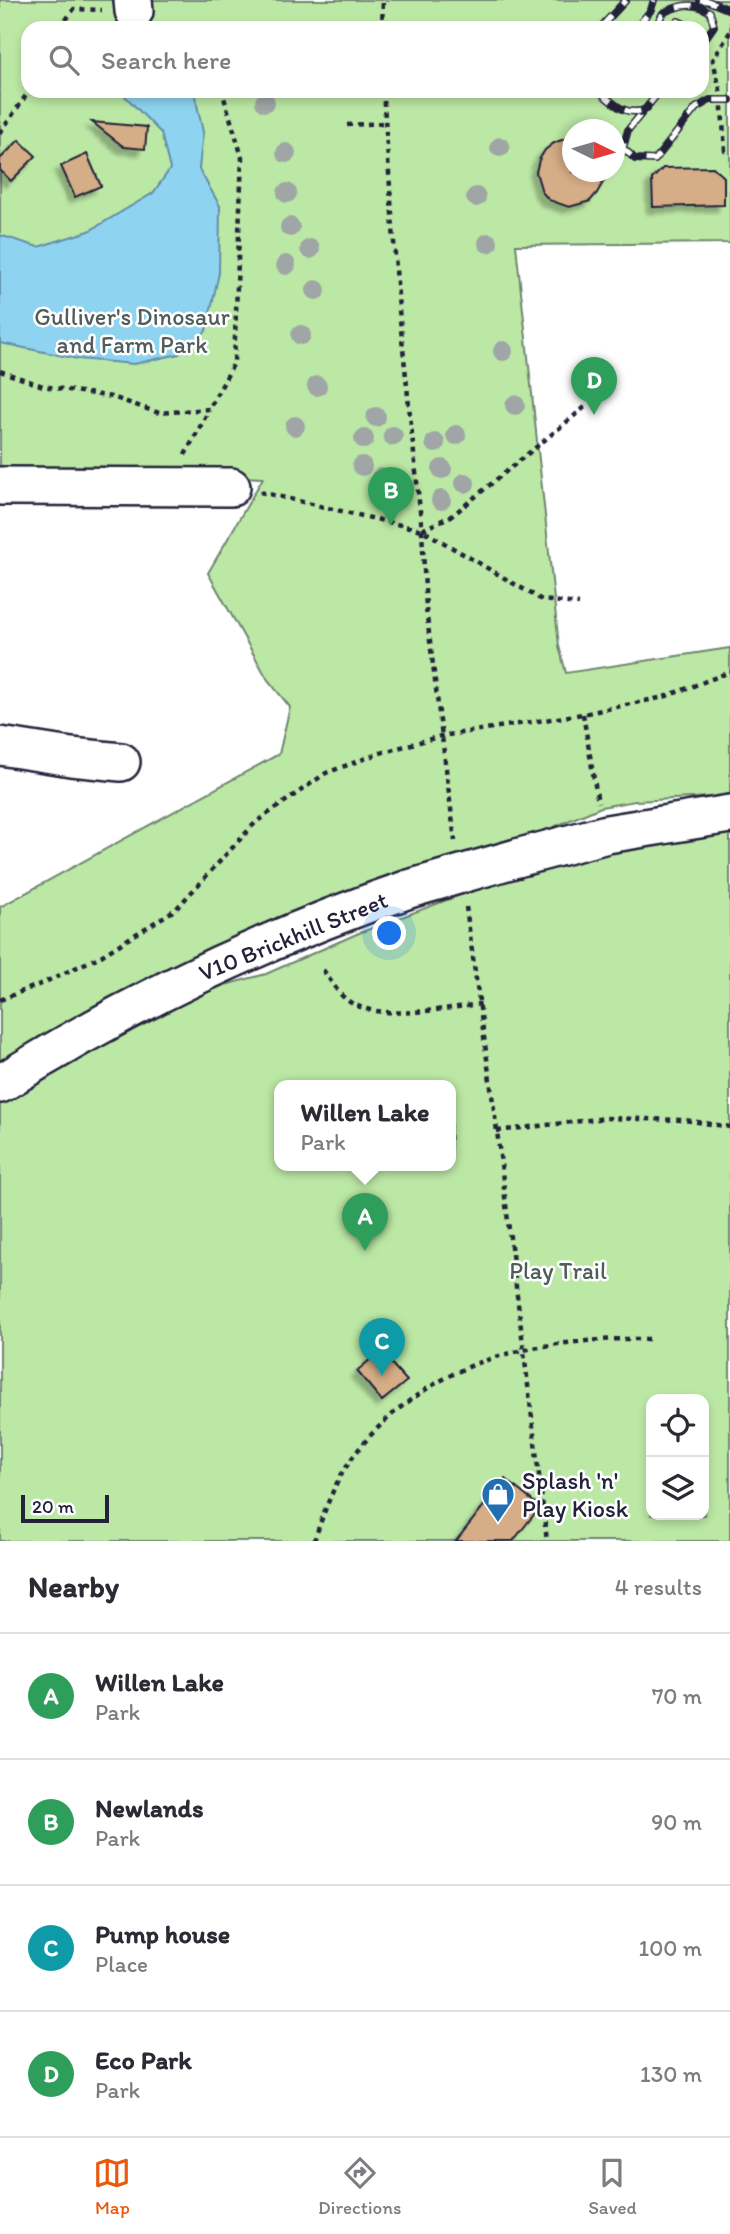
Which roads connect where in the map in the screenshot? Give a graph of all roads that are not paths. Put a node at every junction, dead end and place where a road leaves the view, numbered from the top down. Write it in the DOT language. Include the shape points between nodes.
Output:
graph roads {
  1 [pos="0,486"];
  2 [pos="231,486"];
  3 [pos="0,746"];
  4 [pos="121,762"];
  5 [pos="730,814"];
  6 [pos="0,1084"];
  1 -- 2 [label="street"];
  3 -- 4 [label="street"];
  5 -- 6 [label="street, V10 Brickhill Street, bridge" via="607,834 352,908 160,993"];
}
